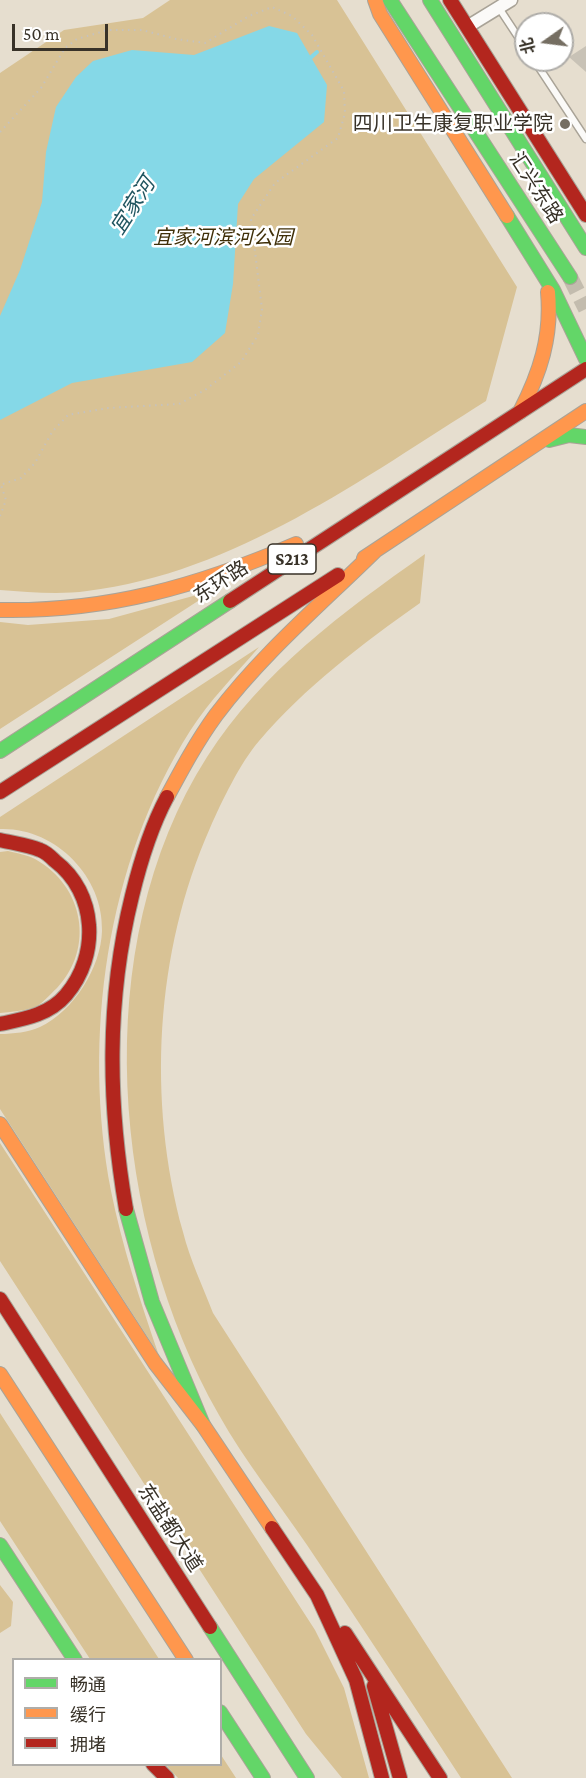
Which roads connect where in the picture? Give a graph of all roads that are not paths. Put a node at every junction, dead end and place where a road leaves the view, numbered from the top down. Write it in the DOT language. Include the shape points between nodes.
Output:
graph roads {
  1 [pos="375,0"];
  2 [pos="390,0"];
  3 [pos="430,0"];
  4 [pos="450,0"];
  5 [pos="511,0"];
  6 [pos="499,8"];
  7 [pos="467,27"];
  8 [pos="514,31"];
  9 [pos="542,72"];
  10 [pos="586,140"];
  11 [pos="586,215"];
  12 [pos="586,248"];
  13 [pos="570,277"];
  14 [pos="546,279"];
  15 [pos="586,359"];
  16 [pos="586,369"];
  17 [pos="586,411"];
  18 [pos="520,412"];
  19 [pos="586,437"];
  20 [pos="537,443"];
  21 [pos="351,520"];
  22 [pos="375,551"];
  23 [pos="0,610"];
  24 [pos="79,720"];
  25 [pos="0,751"];
  26 [pos="0,792"];
  27 [pos="0,840"];
  28 [pos="0,1024"];
  29 [pos="0,1124"];
  30 [pos="0,1299"];
  31 [pos="0,1374"];
  32 [pos="203,1425"];
  33 [pos="2,1548"];
  34 [pos="317,1595"];
  35 [pos="74,1658"];
  36 [pos="185,1658"];
  37 [pos="367,1662"];
  38 [pos="222,1715"];
  39 [pos="155,1766"];
  40 [pos="167,1778"];
  41 [pos="263,1778"];
  42 [pos="307,1778"];
  43 [pos="382,1778"];
  44 [pos="400,1778"];
  45 [pos="440,1778"];
  1 -- 14 [label="main road" via="380,14"];
  2 -- 13 [label="main road, 汇兴东路"];
  3 -- 12 [label="main road, 汇兴东路"];
  4 -- 7 [label="main road"];
  5 -- 6 [label="street"];
  6 -- 7 [label="street"];
  6 -- 8 [label="lane"];
  7 -- 11 [label="main road"];
  9 -- 10 [label="lane"];
  14 -- 15 [label="main road"];
  14 -- 18 [label="main road" via="551,313 549,342 540,374"];
  16 -- 18 [label="main road, 东环路 / S213"];
  17 -- 20 [label="main road, 东环路 / S213"];
  18 -- 21 [label="main road, 东环路 / S213"];
  19 -- 20 [label="main road" via="569,435"];
  20 -- 22 [label="main road, 东环路 / S213"];
  21 -- 23 [label="main road" via="243,568 179,588 107,606"];
  21 -- 24 [label="main road, 东环路 / S213"];
  22 -- 24 [label="main road, 东环路 / S213"];
  22 -- 32 [label="main road" via="243,684 199,740 167,797 139,867 121,940 112,1020 112,1105 122,1189 145,1283"];
  24 -- 25 [label="main road, 东环路 / S213"];
  24 -- 26 [label="main road, 东环路 / S213"];
  27 -- 28 [label="main road" via="30,845 62,865 77,881 93,928 87,959 77,981 59,1002 35,1018"];
  29 -- 32 [label="main road" via="155,1363"];
  30 -- 42 [label="main road, 东盐都大道"];
  31 -- 36 [label="main road"];
  32 -- 34 [label="main road"];
  33 -- 35 [label="main road"];
  34 -- 37 [label="main road"];
  34 -- 43 [label="main road" via="356,1680"];
  37 -- 44 [label="main road"];
  37 -- 45 [label="main road"];
  38 -- 41 [label="main road"];
  39 -- 40 [label="main road"];
}
